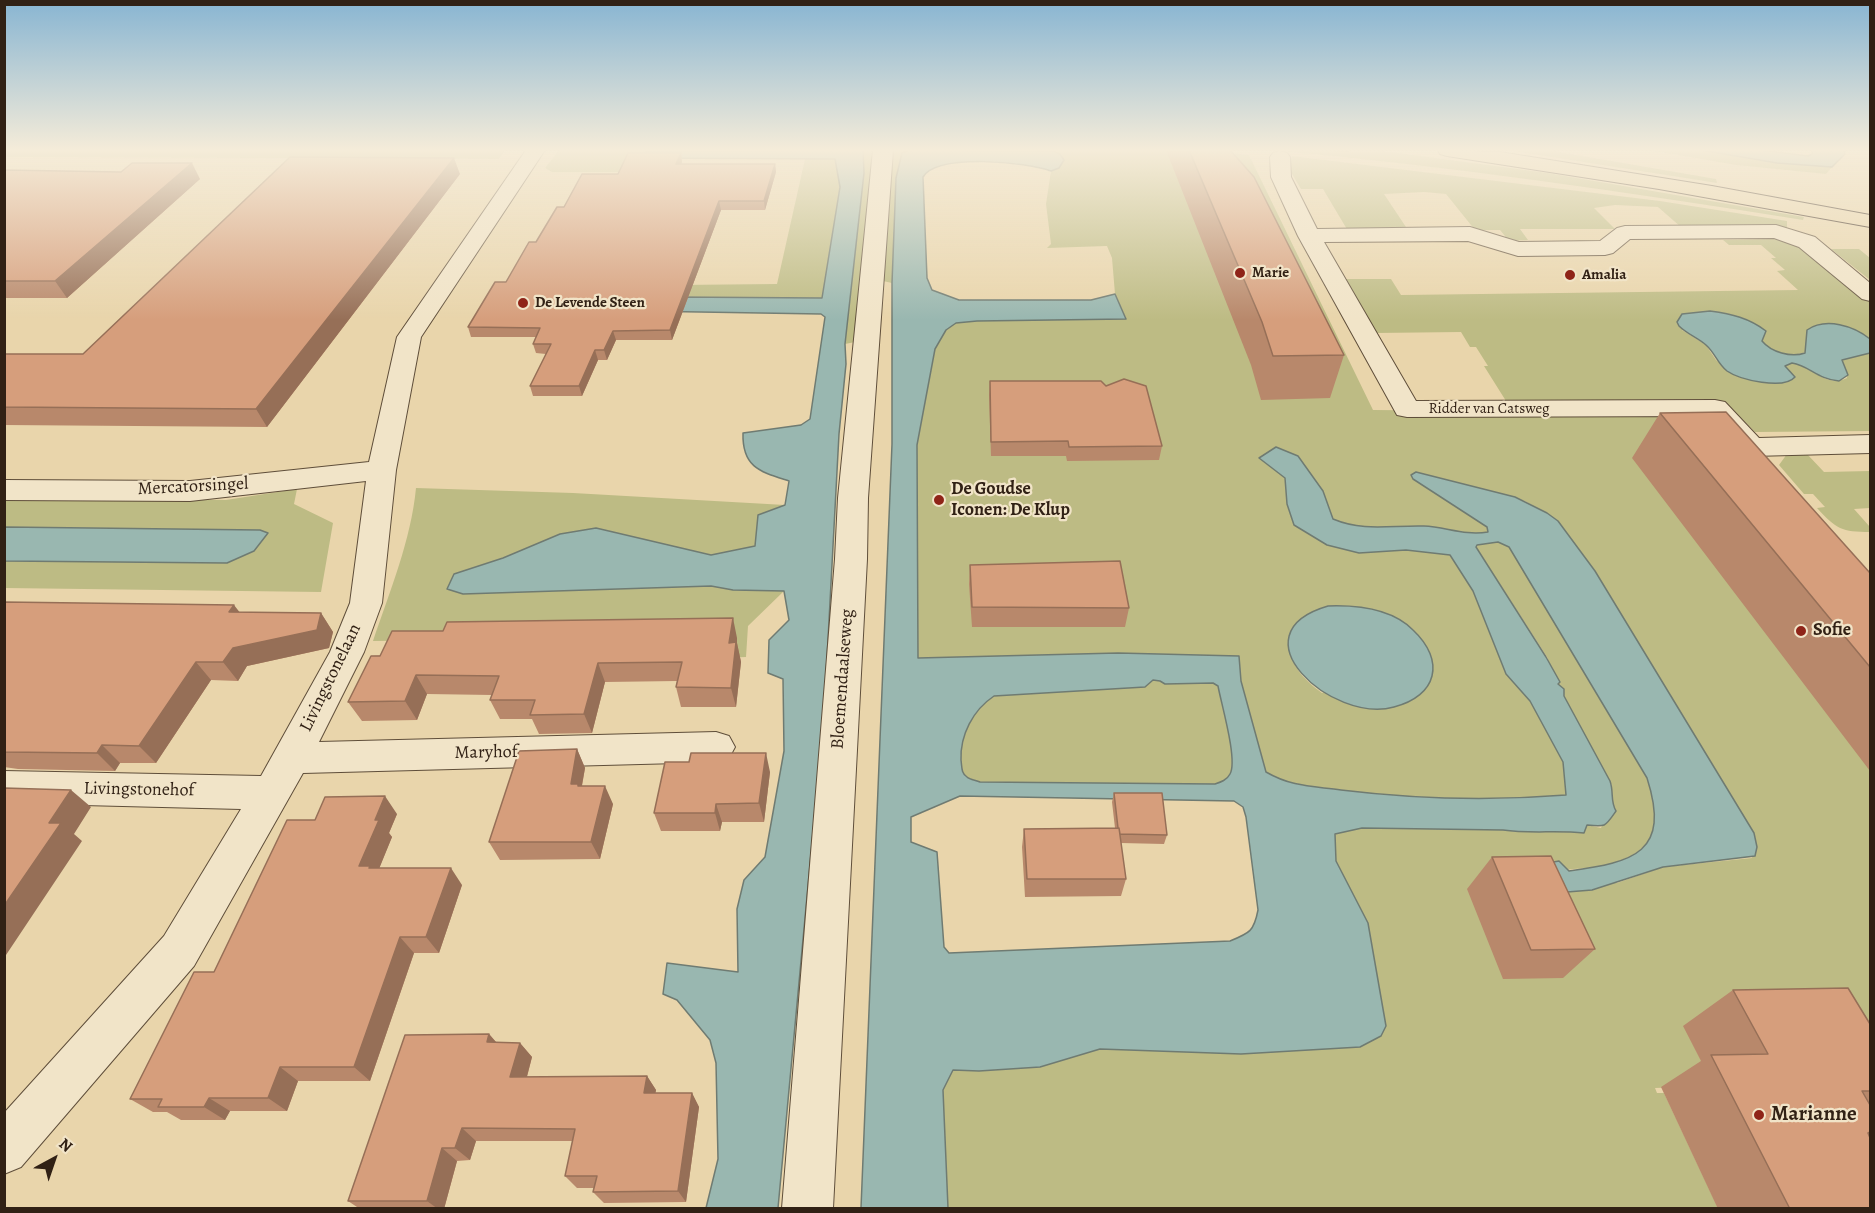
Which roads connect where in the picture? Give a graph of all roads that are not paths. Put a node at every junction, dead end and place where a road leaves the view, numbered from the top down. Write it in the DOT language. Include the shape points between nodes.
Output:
graph roads {
  1 [pos="498,207"];
  2 [pos="877,207"];
  3 [pos="1295,207"];
  4 [pos="1803,207"];
  5 [pos="1870,221"];
  6 [pos="1309,236"];
  7 [pos="1870,294"];
  8 [pos="1870,444"];
  9 [pos="1753,447"];
  10 [pos="382,470"];
  11 [pos="1775,472"];
  12 [pos="4,489"];
  13 [pos="716,747"];
  14 [pos="292,758"];
  15 [pos="4,787"];
  16 [pos="273,793"];
  17 [pos="4,1150"];
  18 [pos="807,1209"];
  1 -- 10 [label="street, Livingstonelaan" via="409,338"];
  2 -- 18 [label="street, Bloemendaalseweg" via="853,498"];
  3 -- 6 [label="street, Ridder van Catsweg"];
  4 -- 5 [label="main road"];
  6 -- 7 [label="street" via="1470,234 1518,249 1605,248 1625,233 1776,231 1807,242"];
  6 -- 9 [label="street, Ridder van Catsweg" via="1407,409 1715,408"];
  8 -- 9 [label="street"];
  9 -- 11 [label="street, Ridder van Catsweg"];
  10 -- 12 [label="street, Mercatorsingel" via="190,491"];
  10 -- 14 [label="street, Livingstonelaan" via="366,603 347,652"];
  13 -- 14 [label="street, Maryhof"];
  14 -- 16 [label="street, Livingstonelaan"];
  15 -- 16 [label="street, Livingstonehof"];
  16 -- 17 [label="street, Livingstonelaan" via="179,951"];
}
